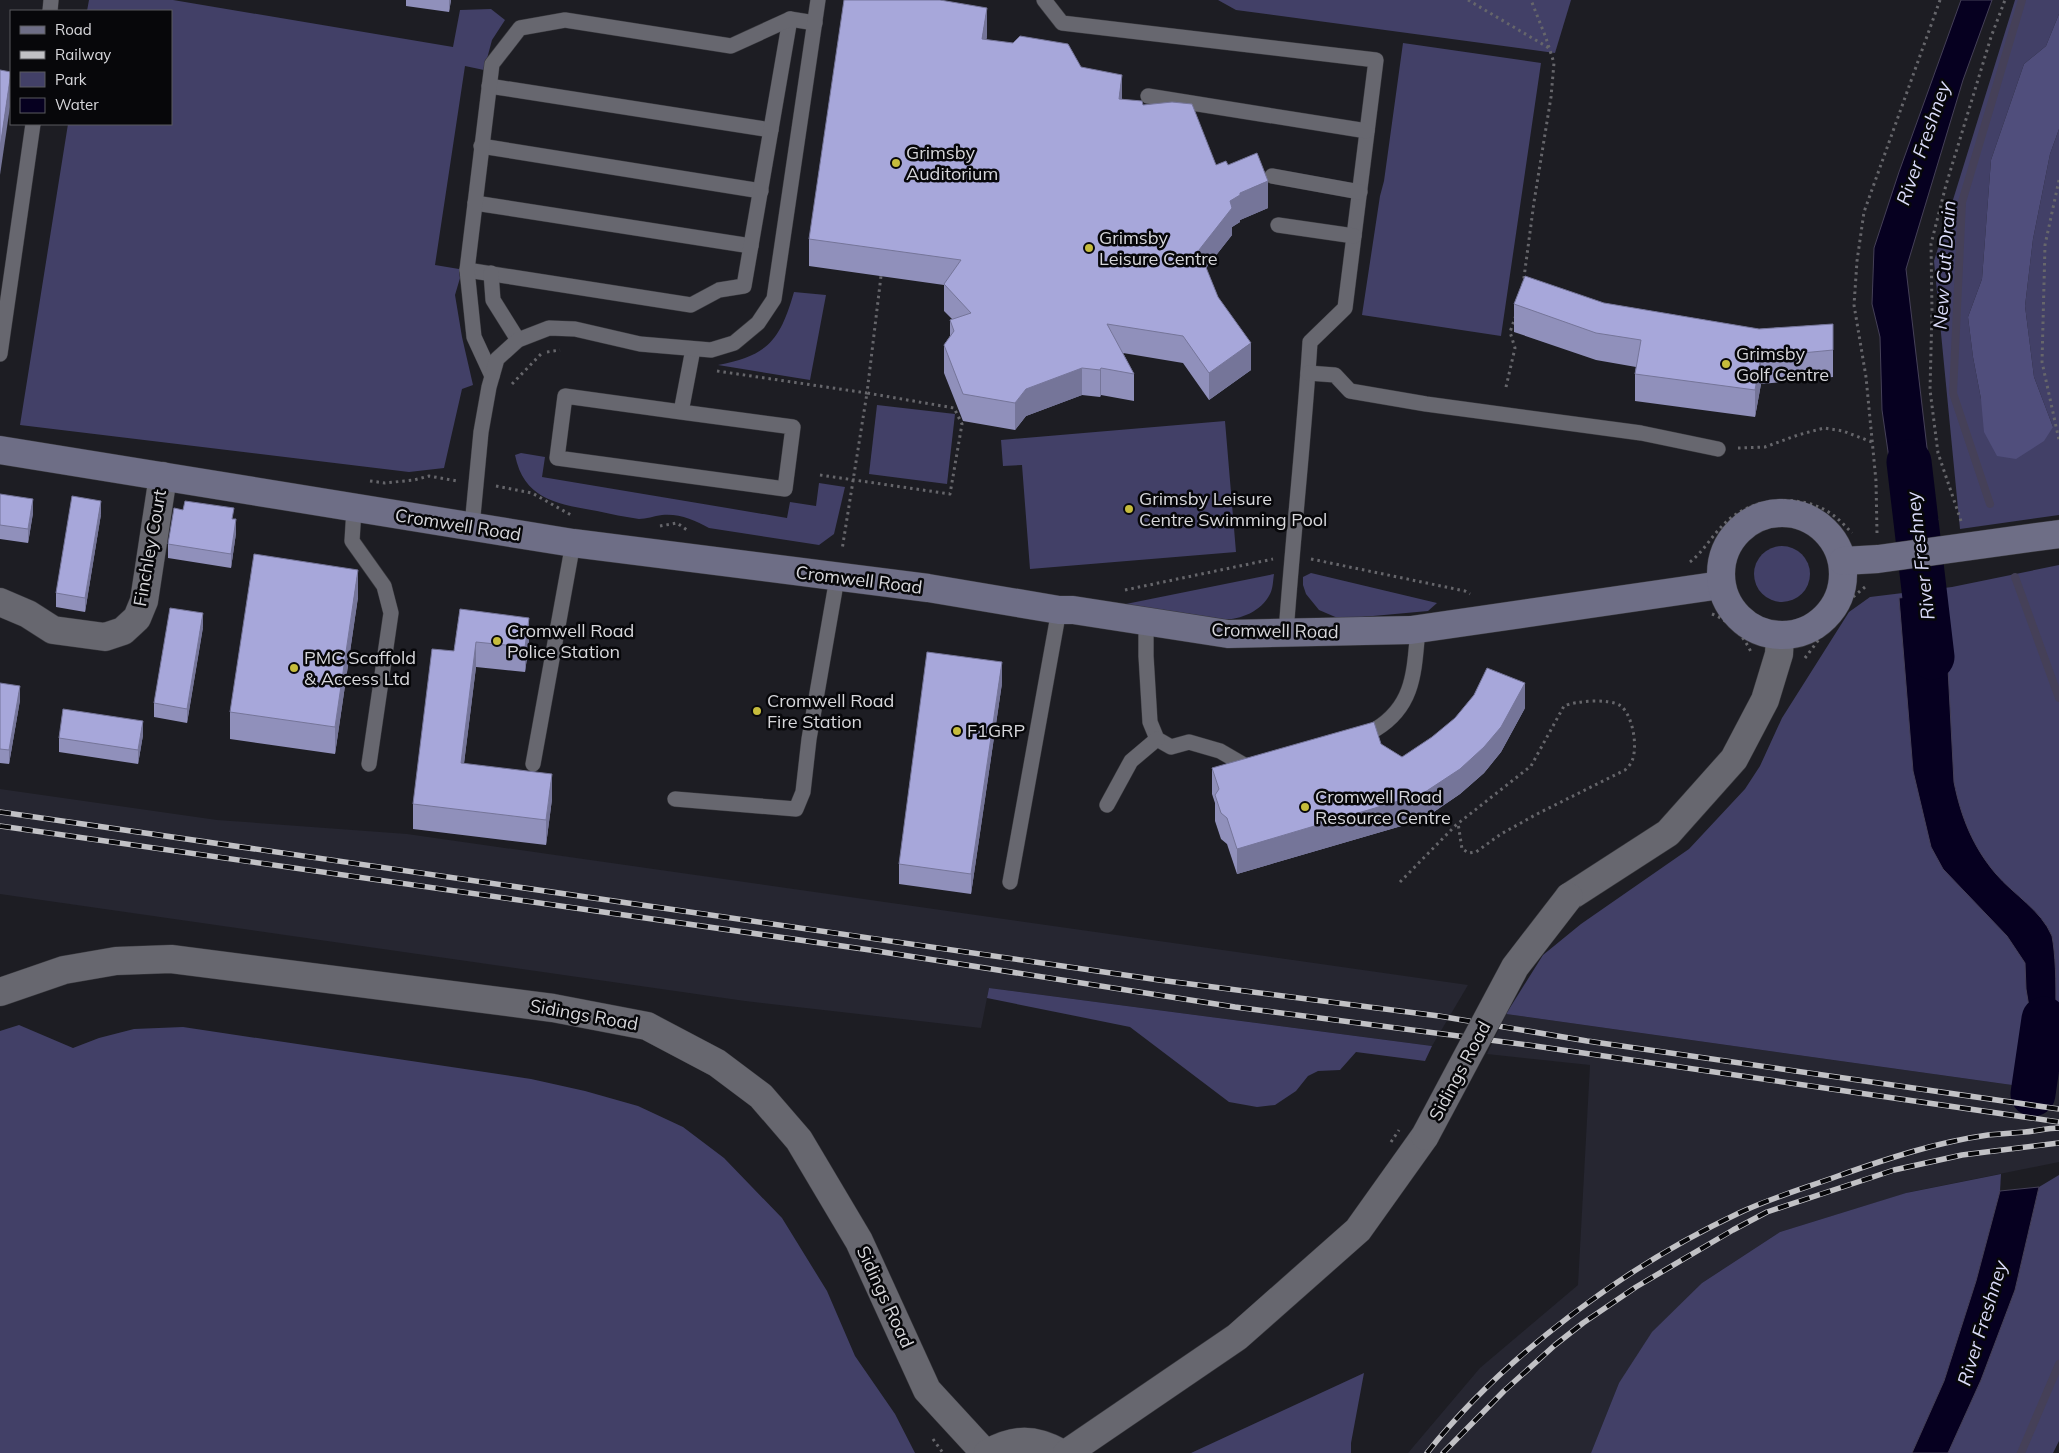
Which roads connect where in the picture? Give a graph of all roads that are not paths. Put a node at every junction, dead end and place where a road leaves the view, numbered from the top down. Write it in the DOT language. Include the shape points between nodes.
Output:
graph roads {
  1 [pos="818,0"];
  2 [pos="1044,0"];
  3 [pos="790,19"];
  4 [pos="815,23"];
  5 [pos="489,86"];
  6 [pos="1148,96"];
  7 [pos="33,125"];
  8 [pos="771,130"];
  9 [pos="1368,131"];
  10 [pos="481,146"];
  11 [pos="1272,176"];
  12 [pos="761,190"];
  13 [pos="1360,192"];
  14 [pos="475,203"];
  15 [pos="1278,225"];
  16 [pos="1354,236"];
  17 [pos="751,246"];
  18 [pos="467,270"];
  19 [pos="491,273"];
  20 [pos="518,340"];
  21 [pos="693,349"];
  22 [pos="0,354"];
  23 [pos="1308,373"];
  24 [pos="492,376"];
  25 [pos="681,412"];
  26 [pos="1718,449"];
  27 [pos="0,450"];
  28 [pos="163,476"];
  29 [pos="354,509"];
  30 [pos="472,526"];
  31 [pos="2059,534"];
  32 [pos="572,543"];
  33 [pos="1843,561"];
  34 [pos="837,578"];
  35 [pos="1721,584"];
  36 [pos="0,602"];
  37 [pos="1059,610"];
  38 [pos="1146,621"];
  39 [pos="1418,629"];
  40 [pos="1286,633"];
  41 [pos="1780,636"];
  42 [pos="1157,739"];
  43 [pos="1344,742"];
  44 [pos="370,764"];
  45 [pos="533,764"];
  46 [pos="1270,764"];
  47 [pos="675,799"];
  48 [pos="1106,805"];
  49 [pos="1010,882"];
  50 [pos="0,992"];
  51 [pos="987,1453"];
  52 [pos="1060,1453"];
  53 [pos="1067,1453"];
  1 -- 4 [label="lane"];
  2 -- 9 [label="lane" via="1062,23 1376,60"];
  3 -- 4 [label="lane"];
  3 -- 5 [label="lane" via="731,46 565,20 520,28 492,64"];
  3 -- 8 [label="lane"];
  4 -- 21 [label="lane" via="774,299 758,323 734,343 712,350"];
  5 -- 8 [label="lane"];
  5 -- 10 [label="lane"];
  6 -- 9 [label="lane"];
  7 -- 22 [label="lane"];
  8 -- 12 [label="lane"];
  9 -- 13 [label="lane"];
  10 -- 12 [label="lane"];
  10 -- 14 [label="lane"];
  11 -- 13 [label="lane"];
  12 -- 17 [label="lane"];
  13 -- 16 [label="lane"];
  14 -- 17 [label="lane"];
  14 -- 18 [label="lane"];
  15 -- 16 [label="lane"];
  16 -- 23 [label="lane" via="1345,308 1310,342"];
  17 -- 19 [label="lane" via="744,286 719,290 691,305"];
  18 -- 19 [label="lane"];
  18 -- 24 [label="lane" via="474,337"];
  19 -- 20 [label="lane" via="493,300"];
  20 -- 21 [label="lane" via="549,328 575,329 640,344"];
  20 -- 24 [label="lane" via="497,359"];
  21 -- 25 [label="lane"];
  23 -- 26 [label="lane" via="1335,375 1350,391 1641,433"];
  23 -- 40 [label="lane"];
  24 -- 30 [label="lane" via="481,432"];
  25 -- 25 [label="lane" via="793,426 785,489 557,458 565,396"];
  27 -- 28 [label="street, Cromwell Road"];
  28 -- 29 [label="street, Cromwell Road"];
  28 -- 36 [label="street, Finchley Court" via="144,601 137,618 123,631 105,637 53,630"];
  29 -- 30 [label="street, Cromwell Road"];
  29 -- 44 [label="lane" via="352,541 384,586 391,613"];
  30 -- 32 [label="street, Cromwell Road"];
  31 -- 33 [label="street" via="1966,546 1884,543"];
  32 -- 34 [label="street, Cromwell Road"];
  32 -- 45 [label="lane"];
  33 -- 35 [label="street" via="1835,541 1821,525 1802,515 1781,512 1760,516 1742,527 1728,543 1721,563"];
  33 -- 41 [label="street" via="1844,583 1836,604 1822,622 1803,632"];
  34 -- 37 [label="street, Cromwell Road" via="928,588"];
  34 -- 47 [label="lane" via="803,792 796,809"];
  35 -- 39 [label="street, Cromwell Road"];
  35 -- 41 [label="street" via="1728,604 1742,621 1760,632"];
  37 -- 38 [label="street, Cromwell Road"];
  37 -- 49 [label="lane"];
  38 -- 40 [label="street, Cromwell Road" via="1228,634"];
  38 -- 42 [label="lane" via="1150,722"];
  39 -- 40 [label="street, Cromwell Road"];
  39 -- 43 [label="lane" via="1412,678 1404,702 1388,722"];
  41 -- 53 [label="street, Sidings Road, bridge" via="1779,654 1765,700 1734,759 1668,832 1569,897 1516,967 1425,1136 1358,1230 1237,1337"];
  42 -- 46 [label="lane" via="1171,747 1189,742 1220,751 1251,769"];
  42 -- 48 [label="lane" via="1131,761"];
  50 -- 51 [label="street, Sidings Road" via="64,970 116,961 171,959 553,1008 647,1026 716,1063 761,1096 798,1140 859,1241 927,1390"];
  51 -- 52 [label="street, Sidings Road" via="1004,1444 1025,1441 1046,1444"];
}
